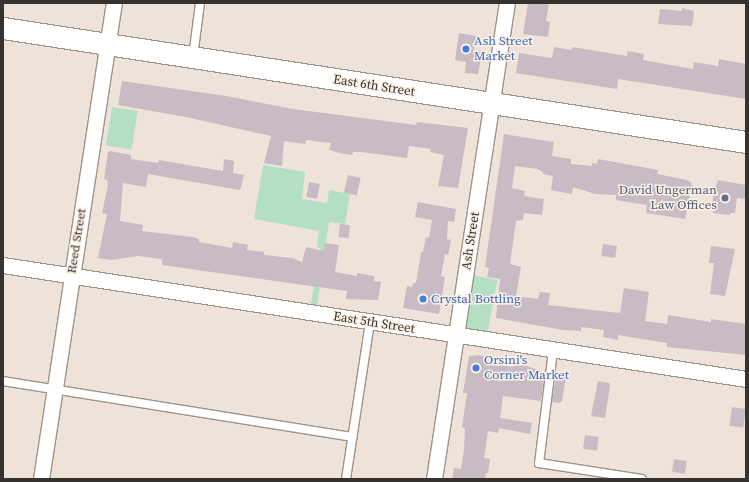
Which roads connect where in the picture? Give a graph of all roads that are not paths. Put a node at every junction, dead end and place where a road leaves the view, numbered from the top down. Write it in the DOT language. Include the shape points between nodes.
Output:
graph roads {
  1 [pos="114,3"];
  2 [pos="200,3"];
  3 [pos="507,3"];
  4 [pos="3,28"];
  5 [pos="108,45"];
  6 [pos="193,58"];
  7 [pos="492,104"];
  8 [pos="746,142"];
  9 [pos="3,265"];
  10 [pos="72,275"];
  11 [pos="370,322"];
  12 [pos="456,336"];
  13 [pos="553,351"];
  14 [pos="746,379"];
  15 [pos="3,381"];
  16 [pos="54,389"];
  17 [pos="353,437"];
  18 [pos="40,479"];
  19 [pos="346,479"];
  20 [pos="434,479"];
  21 [pos="642,479"];
  1 -- 5 [label="street, Reed Street"];
  2 -- 6 [label="lane"];
  3 -- 7 [label="street, Ash Street"];
  4 -- 5 [label="main road, East 6th Street"];
  5 -- 6 [label="main road, East 6th Street"];
  5 -- 10 [label="street, Reed Street"];
  6 -- 7 [label="main road, East 6th Street"];
  7 -- 8 [label="main road, East 6th Street"];
  7 -- 12 [label="street, Ash Street"];
  9 -- 10 [label="street, East 5th Street"];
  10 -- 11 [label="street, East 5th Street"];
  10 -- 16 [label="street, Reed Street"];
  11 -- 12 [label="street, East 5th Street"];
  11 -- 17 [label="lane"];
  12 -- 13 [label="street, East 5th Street"];
  12 -- 20 [label="street, Ash Street"];
  13 -- 14 [label="street, East 5th Street"];
  13 -- 21 [label="lane" via="539,463"];
  15 -- 16 [label="lane"];
  16 -- 17 [label="lane"];
  16 -- 18 [label="street, Reed Street"];
  17 -- 19 [label="lane"];
}
